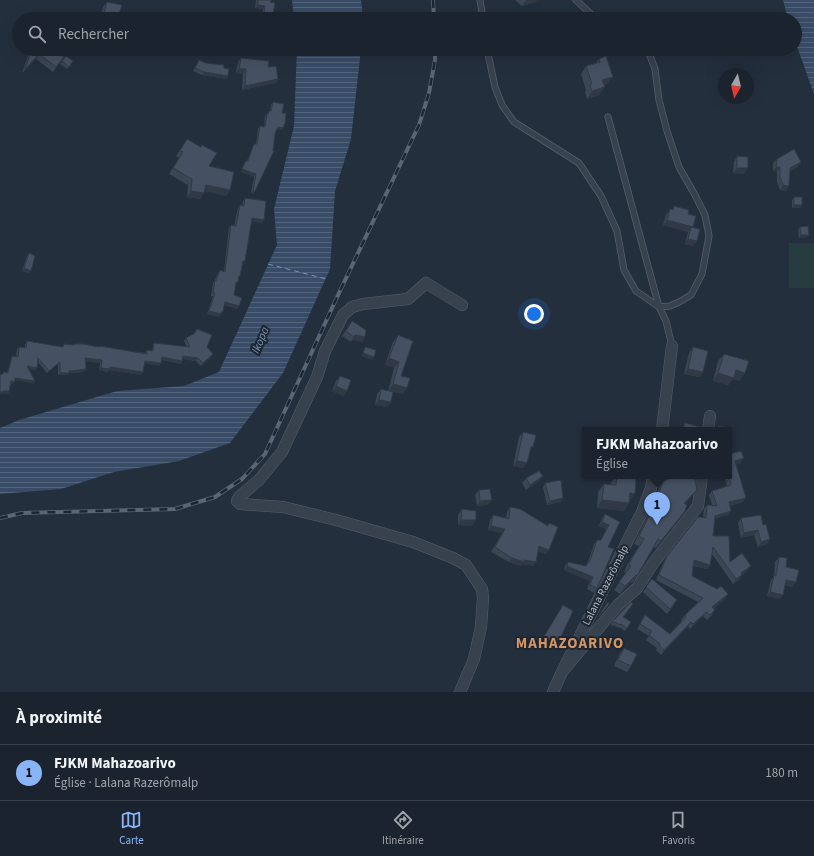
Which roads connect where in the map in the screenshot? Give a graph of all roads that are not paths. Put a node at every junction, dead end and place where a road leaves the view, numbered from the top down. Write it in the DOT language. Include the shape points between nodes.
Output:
graph roads {
  1 [pos="480,0"];
  2 [pos="576,0"];
  3 [pos="482,12"];
  4 [pos="589,12"];
  5 [pos="488,56"];
  6 [pos="650,56"];
  7 [pos="608,117"];
  8 [pos="462,306"];
  9 [pos="659,307"];
  10 [pos="672,346"];
  11 [pos="710,416"];
  12 [pos="662,427"];
  13 [pos="708,427"];
  14 [pos="652,479"];
  15 [pos="702,479"];
  16 [pos="562,672"];
  17 [pos="460,692"];
  18 [pos="553,692"];
  1 -- 3 [label="lane"];
  2 -- 4 [label="lane"];
  5 -- 9 [label="lane" via="502,105 514,122 578,163 601,196 617,232 624,270 636,291"];
  6 -- 9 [label="lane" via="655,69 659,100 679,167 705,215 709,236 702,274 690,295 681,302"];
  7 -- 9 [label="lane"];
  8 -- 17 [label="street" via="426,283 408,299 352,307 344,316 325,351 317,377 282,452 238,500 240,504 283,507 414,542 466,565 482,589 483,598 481,627 474,659"];
  9 -- 10 [label="lane" via="666,321"];
  10 -- 12 [label="street"];
  11 -- 13 [label="street"];
  14 -- 16 [label="street, Lalana Razerômalp" via="642,512"];
  15 -- 16 [label="street" via="698,506 637,588 618,605"];
  16 -- 18 [label="street, Lalana Razerômalp"];
}
